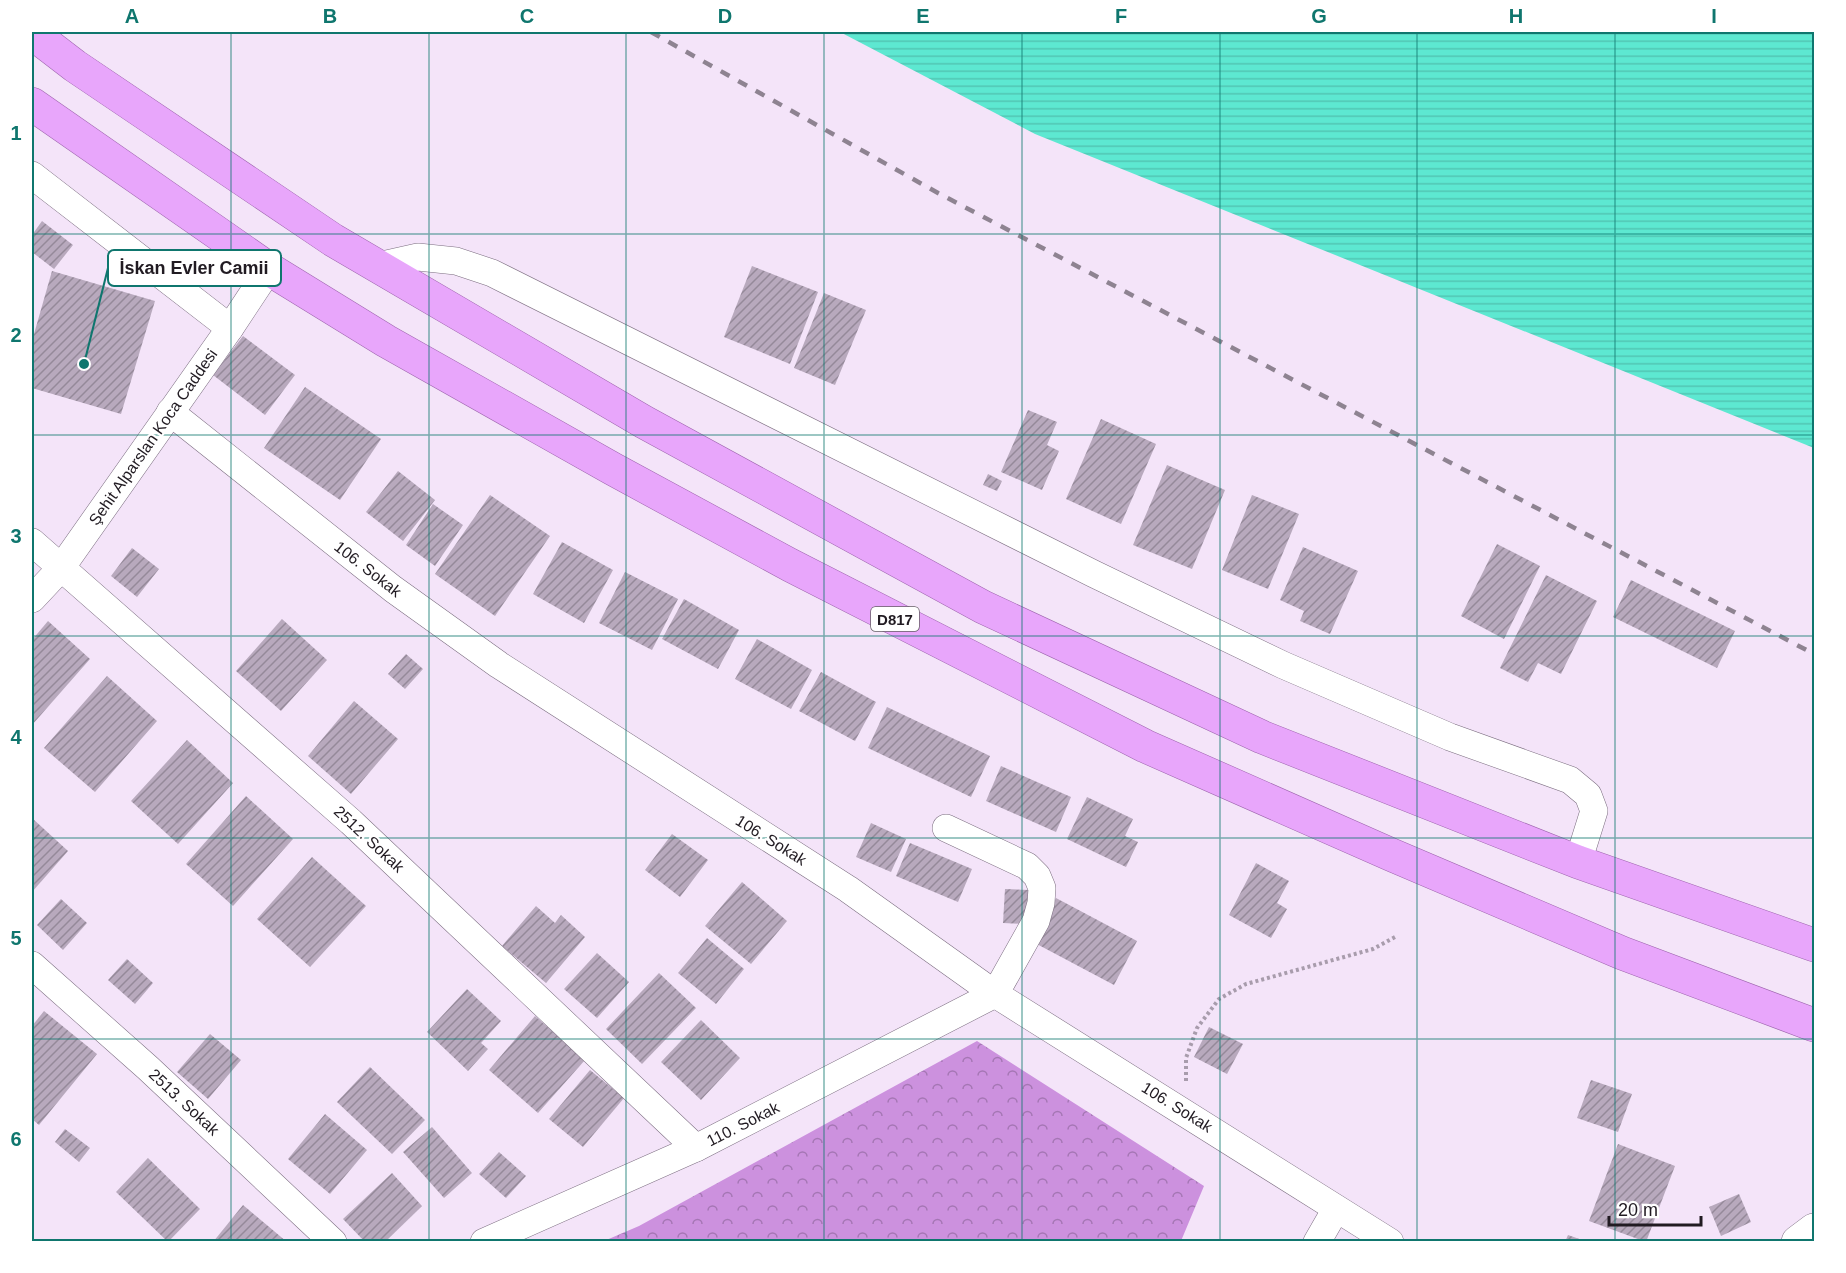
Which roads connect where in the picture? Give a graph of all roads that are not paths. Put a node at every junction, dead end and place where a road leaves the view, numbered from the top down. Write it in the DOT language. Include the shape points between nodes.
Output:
graph roads {
  1 [pos="32,33"];
  2 [pos="32,104"];
  3 [pos="36,187"];
  4 [pos="378,266"];
  5 [pos="269,269"];
  6 [pos="230,328"];
  7 [pos="170,412"];
  8 [pos="32,542"];
  9 [pos="61,568"];
  10 [pos="32,599"];
  11 [pos="946,828"];
  12 [pos="1578,862"];
  13 [pos="1815,945"];
  14 [pos="32,965"];
  15 [pos="995,994"];
  16 [pos="1815,1025"];
  17 [pos="696,1148"];
  18 [pos="1336,1209"];
  19 [pos="1815,1230"];
  20 [pos="333,1242"];
  21 [pos="484,1242"];
  22 [pos="1317,1242"];
  23 [pos="1390,1242"];
  24 [pos="1798,1242"];
  1 -- 4 [label="highway" via="333,240"];
  2 -- 5 [label="highway, D817"];
  3 -- 6 [label="street"];
  4 -- 12 [label="highway" via="644,422 983,606 1262,737"];
  4 -- 12 [label="street" via="418,256 456,261 492,273 1094,574 1283,664 1450,737 1570,780 1588,795 1594,811"];
  5 -- 6 [label="street, Şehit Alparslan Koca Caddesi"];
  5 -- 16 [label="highway, D817" via="386,341 634,480 1145,746 1622,953"];
  6 -- 7 [label="street, Şehit Alparslan Koca Caddesi"];
  7 -- 9 [label="street, Şehit Alparslan Koca Caddesi"];
  7 -- 15 [label="street, 106. Sokak" via="393,589 499,665 848,889"];
  8 -- 9 [label="street, 2512. Sokak"];
  9 -- 10 [label="street, Şehit Alparslan Koca Caddesi"];
  9 -- 17 [label="street, 2512. Sokak" via="351,822"];
  11 -- 15 [label="street" via="1026,866 1037,876 1042,888 1036,921"];
  12 -- 13 [label="highway"];
  14 -- 20 [label="street, 2513. Sokak"];
  15 -- 17 [label="street, 110. Sokak"];
  15 -- 18 [label="street, 106. Sokak"];
  17 -- 21 [label="street, 110. Sokak"];
  18 -- 22 [label="street"];
  18 -- 23 [label="street, 106. Sokak"];
  19 -- 24 [label="street"];
}
